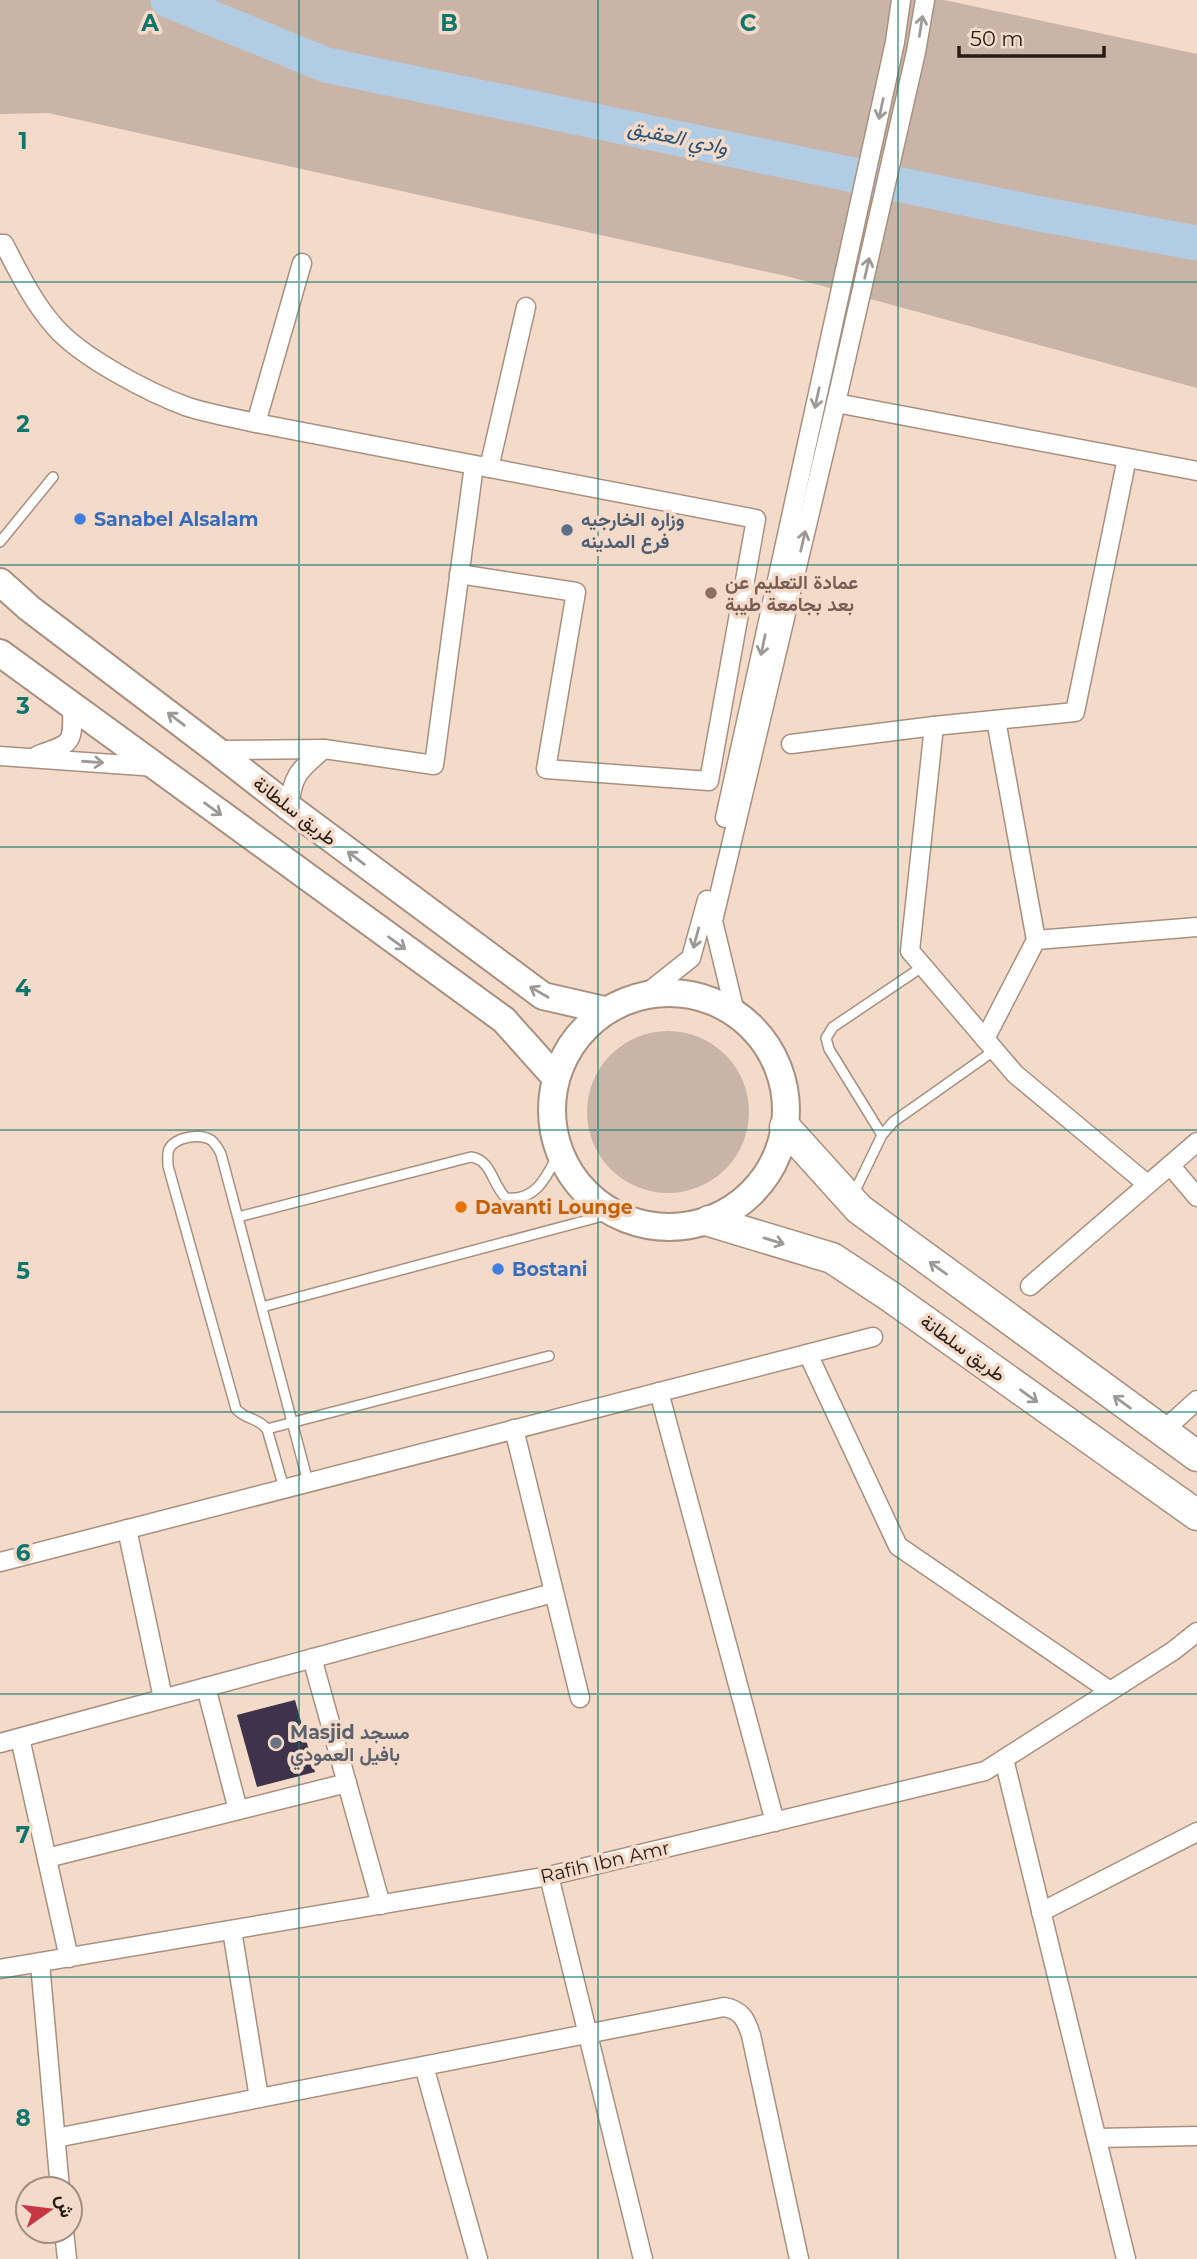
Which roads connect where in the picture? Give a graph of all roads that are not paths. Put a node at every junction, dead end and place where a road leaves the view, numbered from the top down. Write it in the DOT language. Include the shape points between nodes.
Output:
graph roads {
  1 [pos="901,0"];
  2 [pos="925,0"];
  3 [pos="0,244"];
  4 [pos="302,263"];
  5 [pos="526,307"];
  6 [pos="836,403"];
  7 [pos="256,423"];
  8 [pos="1127,458"];
  9 [pos="482,466"];
  10 [pos="1197,471"];
  11 [pos="53,477"];
  12 [pos="0,542"];
  13 [pos="459,574"];
  14 [pos="0,582"];
  15 [pos="0,653"];
  16 [pos="72,706"];
  17 [pos="996,720"];
  18 [pos="934,726"];
  19 [pos="791,744"];
  20 [pos="324,749"];
  21 [pos="216,750"];
  22 [pos="0,755"];
  23 [pos="29,758"];
  24 [pos="156,767"];
  25 [pos="290,808"];
  26 [pos="1197,927"];
  27 [pos="1036,940"];
  28 [pos="922,967"];
  29 [pos="647,993"];
  30 [pos="604,1010"];
  31 [pos="735,1012"];
  32 [pos="990,1045"];
  33 [pos="555,1077"];
  34 [pos="785,1127"];
  35 [pos="882,1135"];
  36 [pos="1197,1142"];
  37 [pos="561,1149"];
  38 [pos="1170,1165"];
  39 [pos="1147,1184"];
  40 [pos="1197,1197"];
  41 [pos="851,1201"];
  42 [pos="614,1213"];
  43 [pos="238,1217"];
  44 [pos="709,1222"];
  45 [pos="1030,1286"];
  46 [pos="262,1307"];
  47 [pos="873,1337"];
  48 [pos="808,1354"];
  49 [pos="549,1356"];
  50 [pos="659,1392"];
  51 [pos="1197,1400"];
  52 [pos="292,1422"];
  53 [pos="267,1429"];
  54 [pos="514,1429"];
  55 [pos="1163,1431"];
  56 [pos="1197,1457"];
  57 [pos="308,1482"];
  58 [pos="284,1488"];
  59 [pos="1197,1516"];
  60 [pos="127,1529"];
  61 [pos="0,1562"];
  62 [pos="553,1593"];
  63 [pos="1197,1632"];
  64 [pos="1197,1647"];
  65 [pos="1173,1651"];
  66 [pos="312,1658"];
  67 [pos="206,1687"];
  68 [pos="1110,1691"];
  69 [pos="163,1698"];
  70 [pos="580,1698"];
  71 [pos="20,1738"];
  72 [pos="0,1743"];
  73 [pos="1004,1759"];
  74 [pos="347,1783"];
  75 [pos="238,1810"];
  76 [pos="775,1822"];
  77 [pos="1197,1832"];
  78 [pos="47,1858"];
  79 [pos="549,1876"];
  80 [pos="381,1905"];
  81 [pos="1041,1912"];
  82 [pos="232,1930"];
  83 [pos="69,1958"];
  84 [pos="40,1963"];
  85 [pos="0,1969"];
  86 [pos="588,2034"];
  87 [pos="424,2066"];
  88 [pos="260,2098"];
  89 [pos="1197,2136"];
  90 [pos="56,2138"];
  91 [pos="1097,2138"];
  92 [pos="60,2175"];
  93 [pos="478,2259"];
  94 [pos="643,2259"];
  95 [pos="799,2259"];
  96 [pos="1126,2259"];
  1 -- 29 [label="street, one-way" via="708,894 691,958"];
  6 -- 2 [label="street, one-way"];
  3 -- 7 [label="street" via="56,328 94,359 188,407"];
  4 -- 7 [label="street"];
  5 -- 9 [label="street"];
  6 -- 8 [label="street"];
  31 -- 6 [label="street, one-way" via="713,920"];
  7 -- 9 [label="street"];
  8 -- 10 [label="street"];
  8 -- 17 [label="street" via="1075,712"];
  9 -- 13 [label="street"];
  9 -- 13 [label="street" via="756,519 709,781 546,769 576,592"];
  11 -- 12 [label="lane"];
  13 -- 20 [label="street" via="434,765"];
  21 -- 14 [label="main road, طريق سلطانة, one-way"];
  15 -- 16 [label="main road"];
  16 -- 23 [label="street" via="73,735 65,746"];
  16 -- 24 [label="main road"];
  17 -- 18 [label="street"];
  17 -- 27 [label="street"];
  18 -- 19 [label="street"];
  18 -- 28 [label="street" via="910,951"];
  20 -- 21 [label="street"];
  20 -- 25 [label="street" via="304,765 290,788"];
  21 -- 25 [label="main road, طريق سلطانة"];
  22 -- 23 [label="street"];
  23 -- 24 [label="street, one-way"];
  24 -- 33 [label="main road, one-way" via="504,1020"];
  30 -- 25 [label="main road, طريق سلطانة, one-way" via="543,996"];
  26 -- 27 [label="street"];
  27 -- 32 [label="street"];
  28 -- 32 [label="street"];
  28 -- 35 [label="lane" via="833,1027 827,1038 829,1049"];
  29 -- 30 [label="main road"];
  29 -- 31 [label="main road" via="693,993"];
  30 -- 33 [label="main road" via="575,1037"];
  31 -- 34 [label="main road" via="760,1035 777,1063 786,1095"];
  32 -- 35 [label="lane"];
  32 -- 39 [label="street" via="1015,1074"];
  33 -- 37 [label="main road" via="552,1125"];
  34 -- 41 [label="main road"];
  34 -- 44 [label="main road" via="771,1169 745,1200"];
  35 -- 41 [label="lane"];
  36 -- 38 [label="street"];
  37 -- 42 [label="main road" via="573,1179 597,1204"];
  37 -- 43 [label="lane" via="535,1192 523,1198 506,1198 486,1164 471,1157"];
  38 -- 39 [label="street"];
  38 -- 40 [label="street"];
  39 -- 45 [label="street"];
  55 -- 41 [label="main road, one-way"];
  42 -- 44 [label="main road" via="629,1221 668,1228"];
  42 -- 46 [label="lane"];
  43 -- 46 [label="lane"];
  43 -- 53 [label="lane" via="221,1154 211,1140 197,1136 177,1141 169,1149 168,1166 236,1409"];
  44 -- 59 [label="main road, طريق سلطانة, one-way" via="832,1258"];
  46 -- 52 [label="lane"];
  47 -- 48 [label="street"];
  48 -- 50 [label="street"];
  48 -- 68 [label="street" via="898,1546"];
  49 -- 52 [label="lane"];
  50 -- 54 [label="street"];
  50 -- 76 [label="street"];
  51 -- 55 [label="street"];
  52 -- 53 [label="lane"];
  52 -- 57 [label="lane"];
  53 -- 58 [label="lane"];
  54 -- 57 [label="street"];
  54 -- 62 [label="street"];
  55 -- 56 [label="main road"];
  57 -- 58 [label="street"];
  58 -- 60 [label="street"];
  60 -- 61 [label="street"];
  60 -- 69 [label="street"];
  62 -- 66 [label="street"];
  62 -- 70 [label="street"];
  63 -- 65 [label="street, Rafih Ibn Amr"];
  64 -- 65 [label="street"];
  65 -- 68 [label="street, Rafih Ibn Amr"];
  66 -- 67 [label="street"];
  66 -- 74 [label="street"];
  67 -- 69 [label="street"];
  67 -- 75 [label="street"];
  68 -- 73 [label="street, Rafih Ibn Amr"];
  69 -- 71 [label="street"];
  71 -- 72 [label="street"];
  71 -- 78 [label="street"];
  73 -- 76 [label="street, Rafih Ibn Amr" via="985,1771"];
  73 -- 81 [label="street"];
  74 -- 75 [label="street"];
  74 -- 80 [label="street"];
  75 -- 78 [label="street"];
  76 -- 79 [label="street, Rafih Ibn Amr"];
  77 -- 81 [label="street"];
  78 -- 83 [label="street"];
  79 -- 80 [label="street, Rafih Ibn Amr"];
  79 -- 86 [label="street"];
  80 -- 82 [label="street, Rafih Ibn Amr"];
  81 -- 91 [label="street"];
  82 -- 83 [label="street, Rafih Ibn Amr"];
  82 -- 88 [label="street"];
  83 -- 84 [label="street, Rafih Ibn Amr"];
  84 -- 85 [label="street, Rafih Ibn Amr"];
  84 -- 90 [label="street"];
  86 -- 87 [label="street"];
  86 -- 94 [label="street"];
  86 -- 95 [label="street" via="724,2007 741,2014 751,2035"];
  87 -- 88 [label="street"];
  87 -- 93 [label="street"];
  88 -- 90 [label="street"];
  89 -- 91 [label="street"];
  90 -- 92 [label="street"];
  91 -- 96 [label="street"];
}
